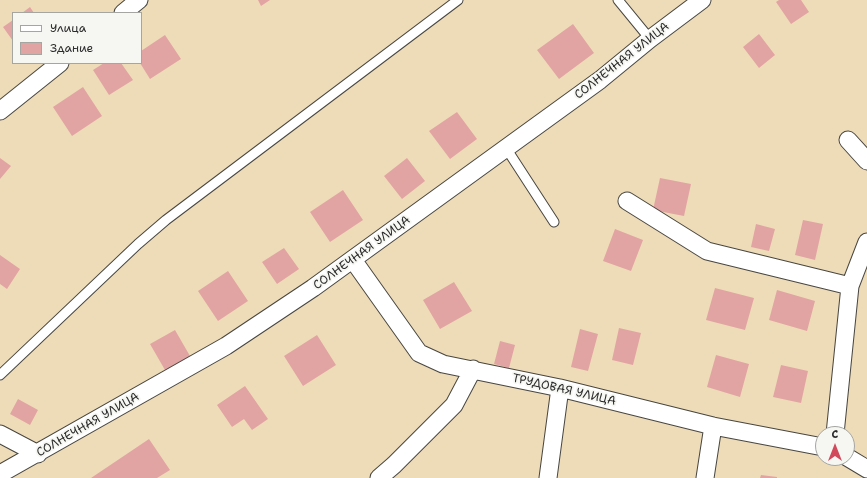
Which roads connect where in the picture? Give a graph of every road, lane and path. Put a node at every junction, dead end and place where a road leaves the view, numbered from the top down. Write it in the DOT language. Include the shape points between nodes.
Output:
graph roads {
  1 [pos="139,0"];
  2 [pos="458,0"];
  3 [pos="618,0"];
  4 [pos="702,0"];
  5 [pos="124,12"];
  6 [pos="650,39"];
  7 [pos="59,64"];
  8 [pos="0,111"];
  9 [pos="848,140"];
  10 [pos="506,148"];
  11 [pos="867,161"];
  12 [pos="627,201"];
  13 [pos="554,222"];
  14 [pos="867,242"];
  15 [pos="353,260"];
  16 [pos="850,286"];
  17 [pos="472,369"];
  18 [pos="0,375"];
  19 [pos="560,388"];
  20 [pos="713,426"];
  21 [pos="836,426"];
  22 [pos="0,434"];
  23 [pos="815,445"];
  24 [pos="38,454"];
  25 [pos="855,462"];
  26 [pos="867,469"];
  27 [pos="393,472"];
  28 [pos="0,474"];
  29 [pos="379,478"];
  30 [pos="548,478"];
  31 [pos="705,478"];
  1 -- 5 [label="street"];
  2 -- 18 [label="lane" via="166,220"];
  3 -- 6 [label="lane"];
  4 -- 6 [label="street, СОЛНЕЧНАЯ УЛИЦА"];
  6 -- 10 [label="street, СОЛНЕЧНАЯ УЛИЦА" via="600,80"];
  7 -- 8 [label="street"];
  9 -- 11 [label="street"];
  10 -- 13 [label="lane"];
  10 -- 15 [label="street, СОЛНЕЧНАЯ УЛИЦА"];
  12 -- 16 [label="street" via="707,252"];
  14 -- 16 [label="street"];
  15 -- 17 [label="street, ТРУДОВАЯ УЛИЦА" via="419,353 443,364"];
  15 -- 24 [label="street, СОЛНЕЧНАЯ УЛИЦА" via="226,346"];
  16 -- 21 [label="street"];
  17 -- 19 [label="street, ТРУДОВАЯ УЛИЦА"];
  17 -- 27 [label="street" via="454,405"];
  19 -- 20 [label="street, ТРУДОВАЯ УЛИЦА"];
  19 -- 30 [label="street"];
  20 -- 23 [label="street, ТРУДОВАЯ УЛИЦА"];
  20 -- 31 [label="street"];
  22 -- 24 [label="street"];
  24 -- 28 [label="street, СОЛНЕЧНАЯ УЛИЦА"];
  25 -- 26 [label="street"];
  27 -- 29 [label="street"];
}
